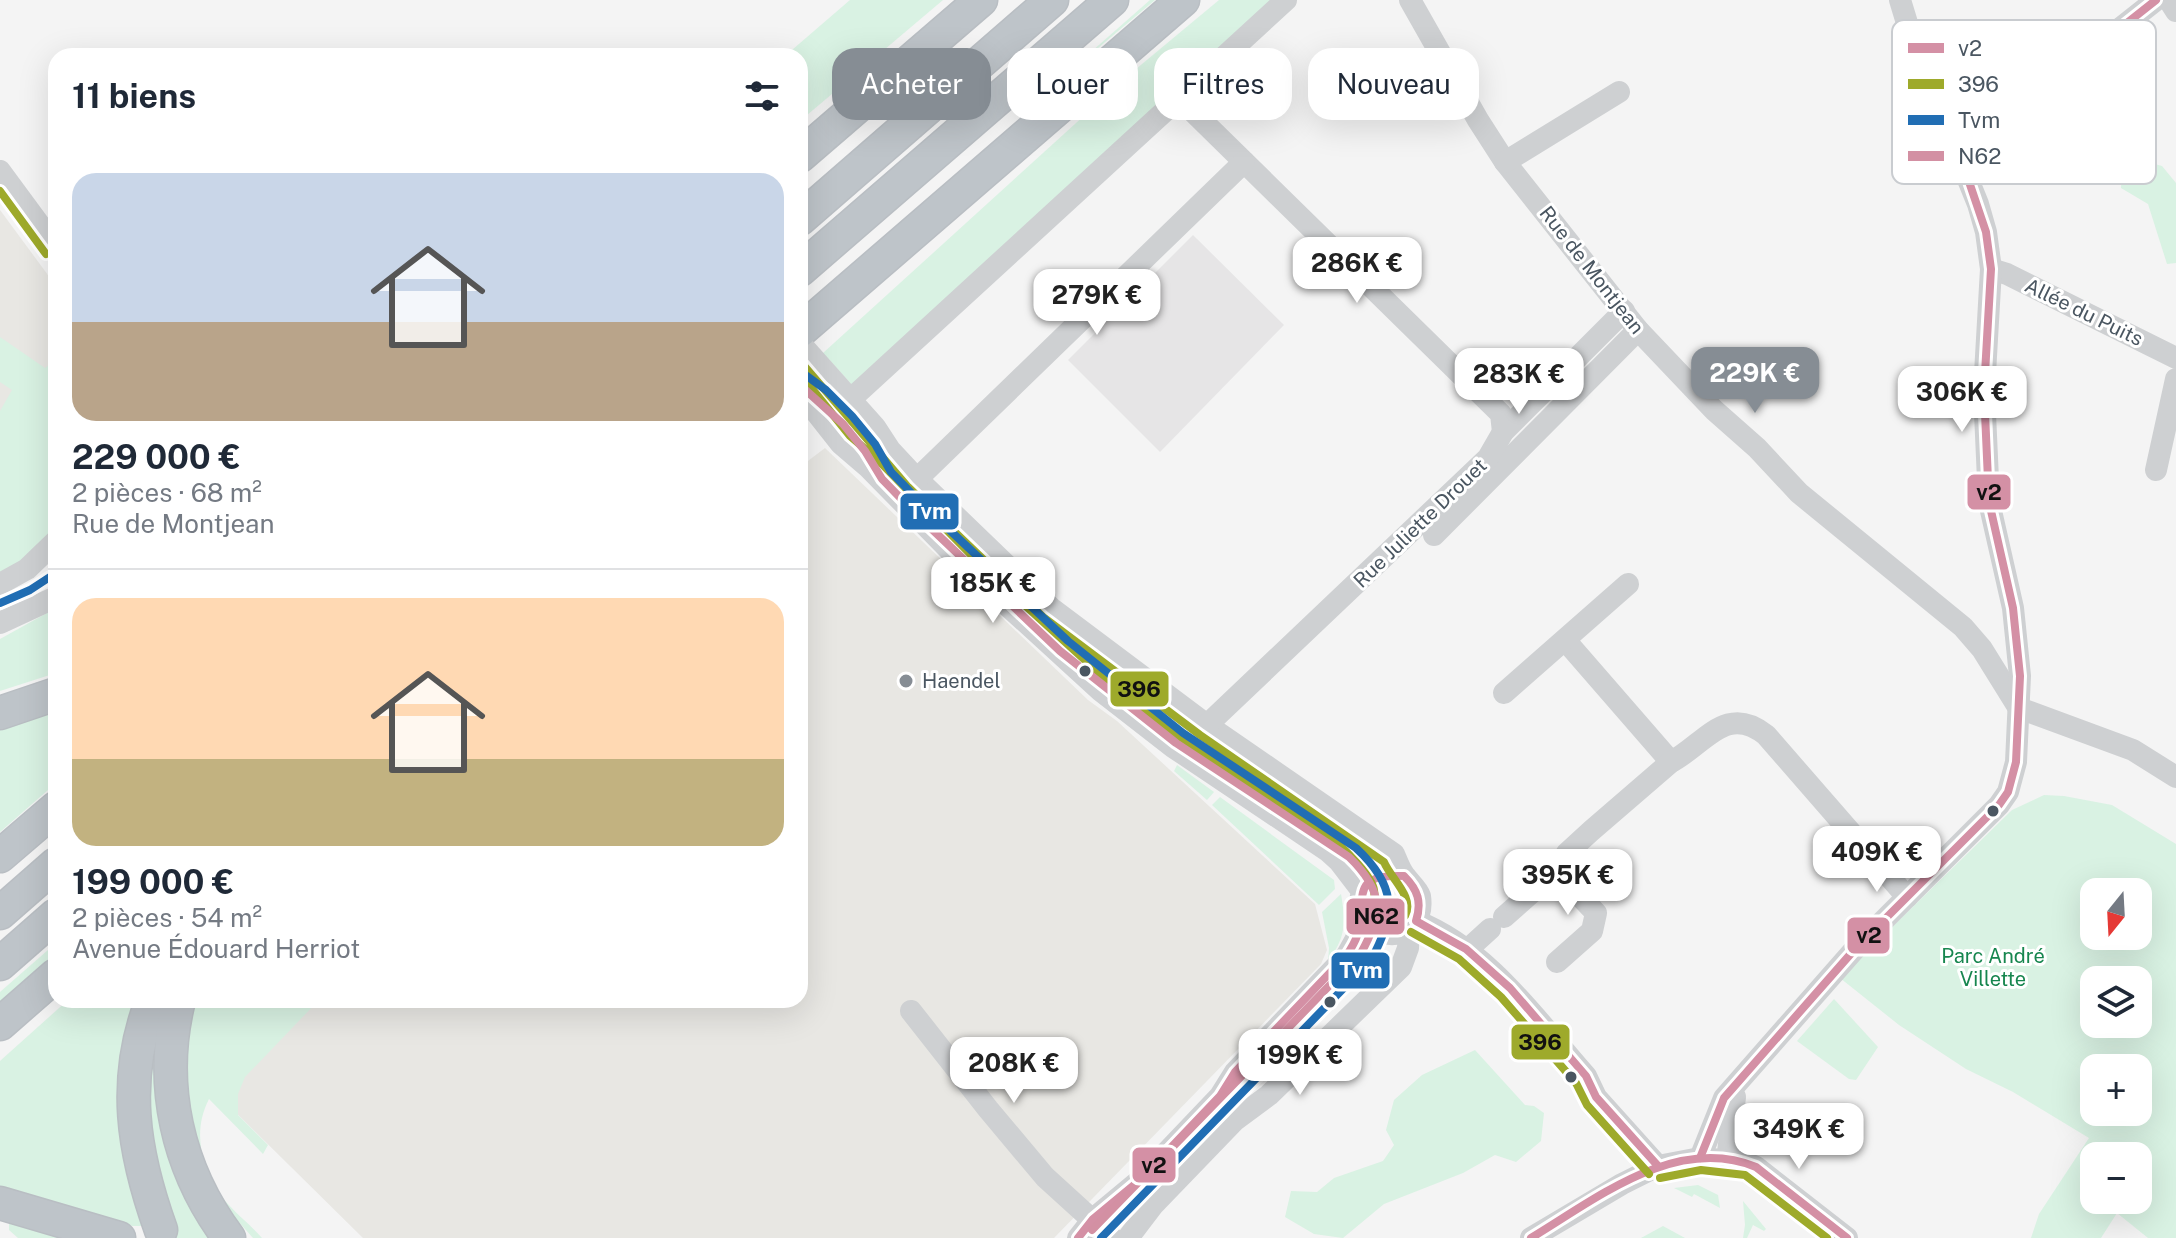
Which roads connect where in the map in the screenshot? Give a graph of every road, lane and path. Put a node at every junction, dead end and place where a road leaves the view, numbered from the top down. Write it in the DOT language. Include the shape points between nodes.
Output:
graph roads {
  1 [pos="981,0"];
  2 [pos="1052,0"];
  3 [pos="1112,0"];
  4 [pos="1183,0"];
  5 [pos="1286,0"];
  6 [pos="1410,0"];
  7 [pos="2156,0"];
  8 [pos="2169,0"];
  9 [pos="2176,11"];
  10 [pos="2131,20"];
  11 [pos="1234,48"];
  12 [pos="1619,92"];
  13 [pos="1155,120"];
  14 [pos="1201,120"];
  15 [pos="808,149"];
  16 [pos="1244,162"];
  17 [pos="1505,162"];
  18 [pos="0,171"];
  19 [pos="1970,184"];
  20 [pos="808,212"];
  21 [pos="48,236"];
  22 [pos="808,263"];
  23 [pos="1991,269"];
  24 [pos="1624,311"];
  25 [pos="808,324"];
  26 [pos="1638,330"];
  27 [pos="808,352"];
  28 [pos="2176,358"];
  29 [pos="2176,379"];
  30 [pos="851,399"];
  31 [pos="808,403"];
  32 [pos="1503,432"];
  33 [pos="2156,470"];
  34 [pos="917,479"];
  35 [pos="1434,535"];
  36 [pos="48,549"];
  37 [pos="0,584"];
  38 [pos="1628,584"];
  39 [pos="48,601"];
  40 [pos="0,623"];
  41 [pos="1565,640"];
  42 [pos="1504,693"];
  43 [pos="48,697"];
  44 [pos="2019,708"];
  45 [pos="0,713"];
  46 [pos="1202,721"];
  47 [pos="1173,747"];
  48 [pos="1671,762"];
  49 [pos="2176,777"];
  50 [pos="48,815"];
  51 [pos="0,856"];
  52 [pos="48,871"];
  53 [pos="1556,871"];
  54 [pos="1404,876"];
  55 [pos="1362,891"];
  56 [pos="1907,897"];
  57 [pos="0,913"];
  58 [pos="1361,916"];
  59 [pos="48,922"];
  60 [pos="1413,925"];
  61 [pos="1467,950"];
  62 [pos="1557,962"];
  63 [pos="0,964"];
  64 [pos="48,982"];
  65 [pos="150,1008"];
  66 [pos="178,1008"];
  67 [pos="911,1011"];
  68 [pos="0,1024"];
  69 [pos="1738,1082"];
  70 [pos="1700,1158"];
  71 [pos="1727,1160"];
  72 [pos="1658,1166"];
  73 [pos="0,1203"];
  74 [pos="1093,1219"];
  75 [pos="161,1230"];
  76 [pos="119,1238"];
  77 [pos="229,1238"];
  78 [pos="1078,1238"];
  79 [pos="1112,1238"];
  80 [pos="1128,1238"];
  81 [pos="1531,1238"];
  82 [pos="1847,1238"];
  1 -- 15 [label="highway"];
  2 -- 20 [label="highway"];
  3 -- 22 [label="highway"];
  4 -- 25 [label="highway"];
  5 -- 11 [label="street"];
  6 -- 17 [label="street, Rue de Montjean"];
  7 -- 10 [label="street"];
  8 -- 9 [label="street"];
  12 -- 17 [label="street"];
  13 -- 30 [label="street"];
  14 -- 16 [label="street"];
  16 -- 32 [label="street" via="1501,414"];
  16 -- 34 [label="street"];
  17 -- 24 [label="street, Rue de Montjean"];
  18 -- 21 [label="street"];
  19 -- 23 [label="street" via="1986,232"];
  23 -- 28 [label="street, Allée du Puits"];
  23 -- 44 [label="street" via="1986,463 2018,645"];
  24 -- 26 [label="street, Rue de Montjean"];
  24 -- 32 [label="street, Rue Juliette Drouet"];
  26 -- 35 [label="street"];
  26 -- 44 [label="street, Rue de Montjean" via="1799,493 1963,627"];
  27 -- 30 [label="street"];
  29 -- 33 [label="street"];
  30 -- 34 [label="street"];
  31 -- 47 [label="street" via="831,434 976,577 1101,691"];
  32 -- 46 [label="street, Rue Juliette Drouet" via="1488,458 1228,706"];
  34 -- 46 [label="street" via="1051,608"];
  36 -- 37 [label="street"];
  38 -- 41 [label="street"];
  39 -- 40 [label="street"];
  41 -- 42 [label="street"];
  41 -- 48 [label="street"];
  43 -- 45 [label="highway"];
  44 -- 49 [label="street" via="2133,750"];
  44 -- 56 [label="street" via="2016,762 2008,792"];
  46 -- 47 [label="street, Rue Juliette Drouet"];
  46 -- 54 [label="street" via="1394,854"];
  47 -- 55 [label="street" via="1328,851"];
  48 -- 53 [label="street" via="1567,853"];
  48 -- 56 [label="street" via="1728,723 1754,726"];
  50 -- 51 [label="highway"];
  52 -- 57 [label="highway"];
  53 -- 61 [label="street"];
  53 -- 62 [label="street" via="1596,913 1592,931"];
  54 -- 55 [label="street" via="1380,875"];
  54 -- 60 [label="street" via="1419,895 1421,908"];
  55 -- 58 [label="street"];
  56 -- 69 [label="street"];
  58 -- 60 [label="street" via="1384,935 1397,935"];
  58 -- 74 [label="street" via="1347,955 1140,1180"];
  59 -- 63 [label="highway"];
  60 -- 61 [label="street" via="1432,928"];
  60 -- 80 [label="street" via="1401,967 1269,1095 1234,1121"];
  61 -- 72 [label="street" via="1551,1036 1586,1076 1596,1097"];
  64 -- 68 [label="highway"];
  65 -- 75 [label="highway" via="139,1050 135,1139"];
  66 -- 77 [label="highway" via="169,1058 177,1130 200,1193"];
  67 -- 74 [label="street" via="1045,1177"];
  69 -- 70 [label="street" via="1724,1098"];
  69 -- 71 [label="street"];
  70 -- 71 [label="street"];
  70 -- 72 [label="street"];
  71 -- 82 [label="street" via="1756,1167"];
  72 -- 81 [label="street"];
  73 -- 76 [label="highway"];
  74 -- 78 [label="street"];
  74 -- 79 [label="street"];
}
